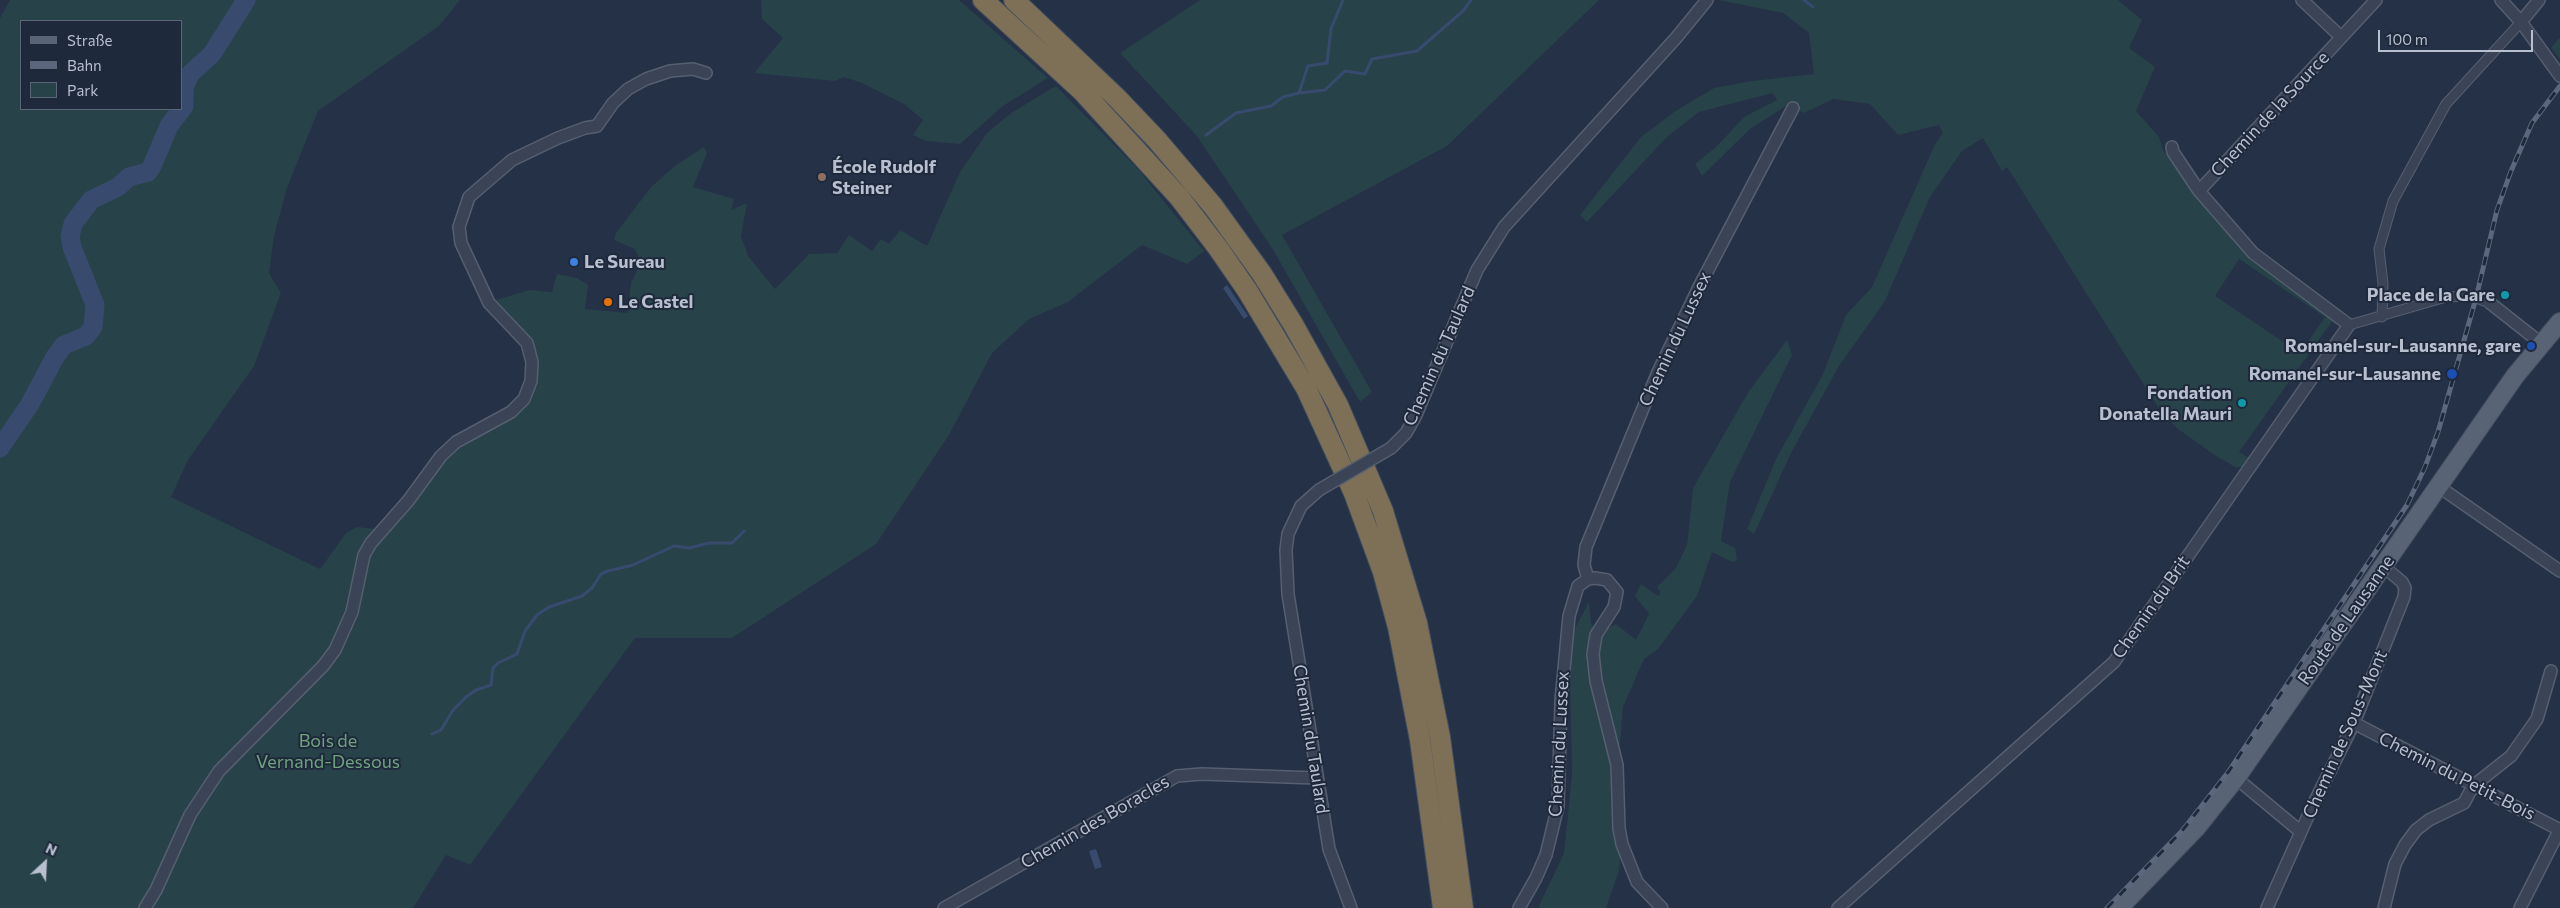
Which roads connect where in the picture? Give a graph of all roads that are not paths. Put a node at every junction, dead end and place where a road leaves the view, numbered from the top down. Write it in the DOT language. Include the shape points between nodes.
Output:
graph roads {
  1 [pos="983,0"];
  2 [pos="1014,0"];
  3 [pos="1707,0"];
  4 [pos="2302,0"];
  5 [pos="2376,0"];
  6 [pos="2501,0"];
  7 [pos="2539,0"];
  8 [pos="2521,22"];
  9 [pos="2341,37"];
  10 [pos="706,73"];
  11 [pos="2560,76"];
  12 [pos="1793,108"];
  13 [pos="2172,147"];
  14 [pos="2199,191"];
  15 [pos="2490,303"];
  16 [pos="2382,317"];
  17 [pos="2560,322"];
  18 [pos="2349,325"];
  19 [pos="2542,344"];
  20 [pos="2438,486"];
  21 [pos="2383,566"];
  22 [pos="2560,571"];
  23 [pos="1588,579"];
  24 [pos="2551,670"];
  25 [pos="2354,723"];
  26 [pos="1316,778"];
  27 [pos="2236,778"];
  28 [pos="2473,786"];
  29 [pos="2560,829"];
  30 [pos="2301,832"];
  31 [pos="145,908"];
  32 [pos="944,908"];
  33 [pos="1351,908"];
  34 [pos="1443,908"];
  35 [pos="1463,908"];
  36 [pos="1519,908"];
  37 [pos="1662,908"];
  38 [pos="1838,908"];
  39 [pos="2119,908"];
  40 [pos="2267,908"];
  41 [pos="2384,908"];
  42 [pos="2520,908"];
  1 -- 34 [label="highway" via="1053,63 1142,154 1218,248 1278,338 1306,388 1344,467 1374,546 1395,618 1412,693"];
  2 -- 35 [label="highway" via="1072,53 1157,140 1235,236 1293,324 1324,379 1362,458 1392,538 1417,622 1448,795"];
  3 -- 26 [label="street, Chemin du Taulard, bridge" via="1606,117 1504,227 1477,270 1406,433 1391,448 1320,490 1301,506 1294,518 1286,550 1288,594"];
  4 -- 9 [label="street, Chemin de la Source"];
  5 -- 9 [label="street, Chemin de la Source"];
  6 -- 8 [label="street"];
  7 -- 8 [label="street"];
  8 -- 11 [label="street"];
  8 -- 16 [label="street" via="2446,104 2392,201 2379,249"];
  9 -- 14 [label="street, Chemin de la Source"];
  10 -- 31 [label="street" via="693,69 670,71 646,79 613,102 597,126 567,135 512,160 469,197 459,227 461,243 489,303 527,343 532,362 531,381 524,399 510,412 456,442 441,456 408,501 371,542 364,555 352,612 335,650 214,778 190,815"];
  12 -- 23 [label="street, Chemin du Lussex" via="1658,372 1586,547 1584,565"];
  13 -- 14 [label="street, Chemin de la Source"];
  14 -- 18 [label="street, Chemin de la Source" via="2253,254"];
  15 -- 16 [label="street" via="2470,296 2439,298"];
  15 -- 19 [label="street"];
  16 -- 18 [label="street"];
  17 -- 19 [label="main road, Route de Lausanne"];
  18 -- 38 [label="street, Chemin du Brit" via="2114,662"];
  19 -- 20 [label="main road, Route de Lausanne" via="2515,376"];
  20 -- 21 [label="main road, Route de Lausanne"];
  20 -- 22 [label="street"];
  21 -- 25 [label="street, Chemin de Sous-Mont" via="2402,582 2404,597"];
  21 -- 27 [label="main road, Route de Lausanne"];
  23 -- 36 [label="street, Chemin du Lussex" via="1575,591 1565,639 1560,786 1554,826 1539,870"];
  23 -- 37 [label="street" via="1602,578 1613,584 1617,592 1616,601 1596,635 1594,667 1617,765 1622,844 1637,882"];
  24 -- 28 [label="street" via="2537,719 2523,741 2507,760"];
  25 -- 28 [label="street, Chemin du Petit-Bois"];
  25 -- 30 [label="street, Chemin de Sous-Mont"];
  26 -- 32 [label="street, Chemin des Boracles" via="1176,776"];
  26 -- 33 [label="street, Chemin du Taulard" via="1329,849"];
  27 -- 30 [label="street"];
  27 -- 39 [label="main road, Route de Lausanne" via="2197,827"];
  28 -- 29 [label="street, Chemin du Petit-Bois"];
  28 -- 41 [label="street" via="2464,803 2429,820 2405,845 2395,864"];
  29 -- 42 [label="street"];
  30 -- 40 [label="street, Chemin de Sous-Mont"];
}
